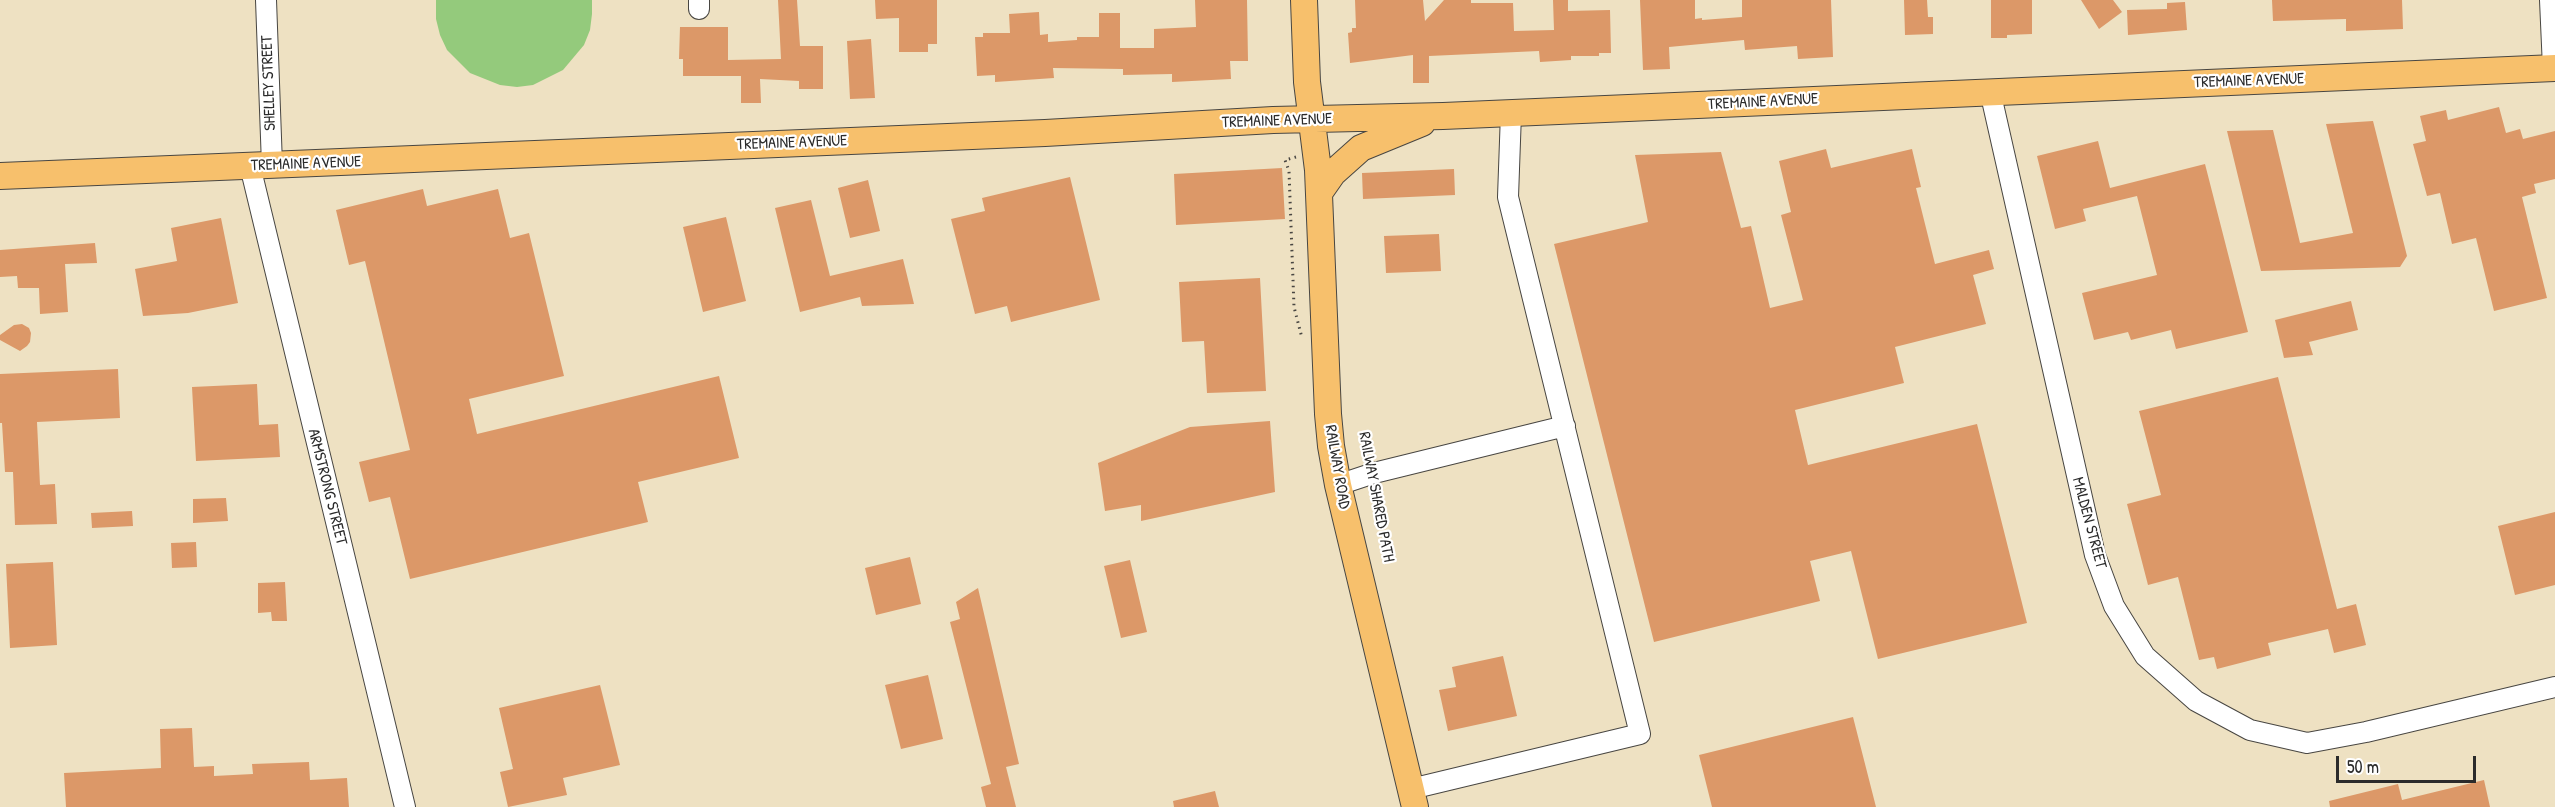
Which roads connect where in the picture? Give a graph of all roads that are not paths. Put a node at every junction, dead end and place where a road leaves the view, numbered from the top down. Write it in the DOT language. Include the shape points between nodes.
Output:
graph roads {
  1 [pos="266,0"];
  2 [pos="1304,0"];
  3 [pos="2550,0"];
  4 [pos="2554,68"];
  5 [pos="1990,92"];
  6 [pos="1511,113"];
  7 [pos="1443,116"];
  8 [pos="1311,118"];
  9 [pos="261,166"];
  10 [pos="0,176"];
  11 [pos="1319,193"];
  12 [pos="1565,426"];
  13 [pos="1338,485"];
  14 [pos="2555,687"];
  15 [pos="1413,798"];
  16 [pos="405,807"];
  1 -- 9 [label="street, SHELLEY STREET"];
  2 -- 8 [label="main road, RAILWAY ROAD"];
  3 -- 4 [label="street"];
  4 -- 5 [label="main road, TREMAINE AVENUE"];
  5 -- 6 [label="main road, TREMAINE AVENUE"];
  5 -- 14 [label="street, MALDEN STREET" via="2095,555 2114,606 2145,656 2196,701 2223,716 2250,730 2307,743"];
  6 -- 7 [label="main road, TREMAINE AVENUE"];
  6 -- 12 [label="street" via="1508,197"];
  7 -- 8 [label="main road, TREMAINE AVENUE"];
  7 -- 11 [label="main road" via="1361,148 1333,173"];
  8 -- 9 [label="main road, TREMAINE AVENUE"];
  8 -- 11 [label="main road, RAILWAY ROAD"];
  9 -- 10 [label="main road, TREMAINE AVENUE"];
  9 -- 16 [label="street, ARMSTRONG STREET"];
  11 -- 13 [label="main road, RAILWAY ROAD" via="1328,414"];
  12 -- 13 [label="street"];
  12 -- 15 [label="street" via="1640,734"];
  13 -- 15 [label="main road, RAILWAY ROAD"];
}
